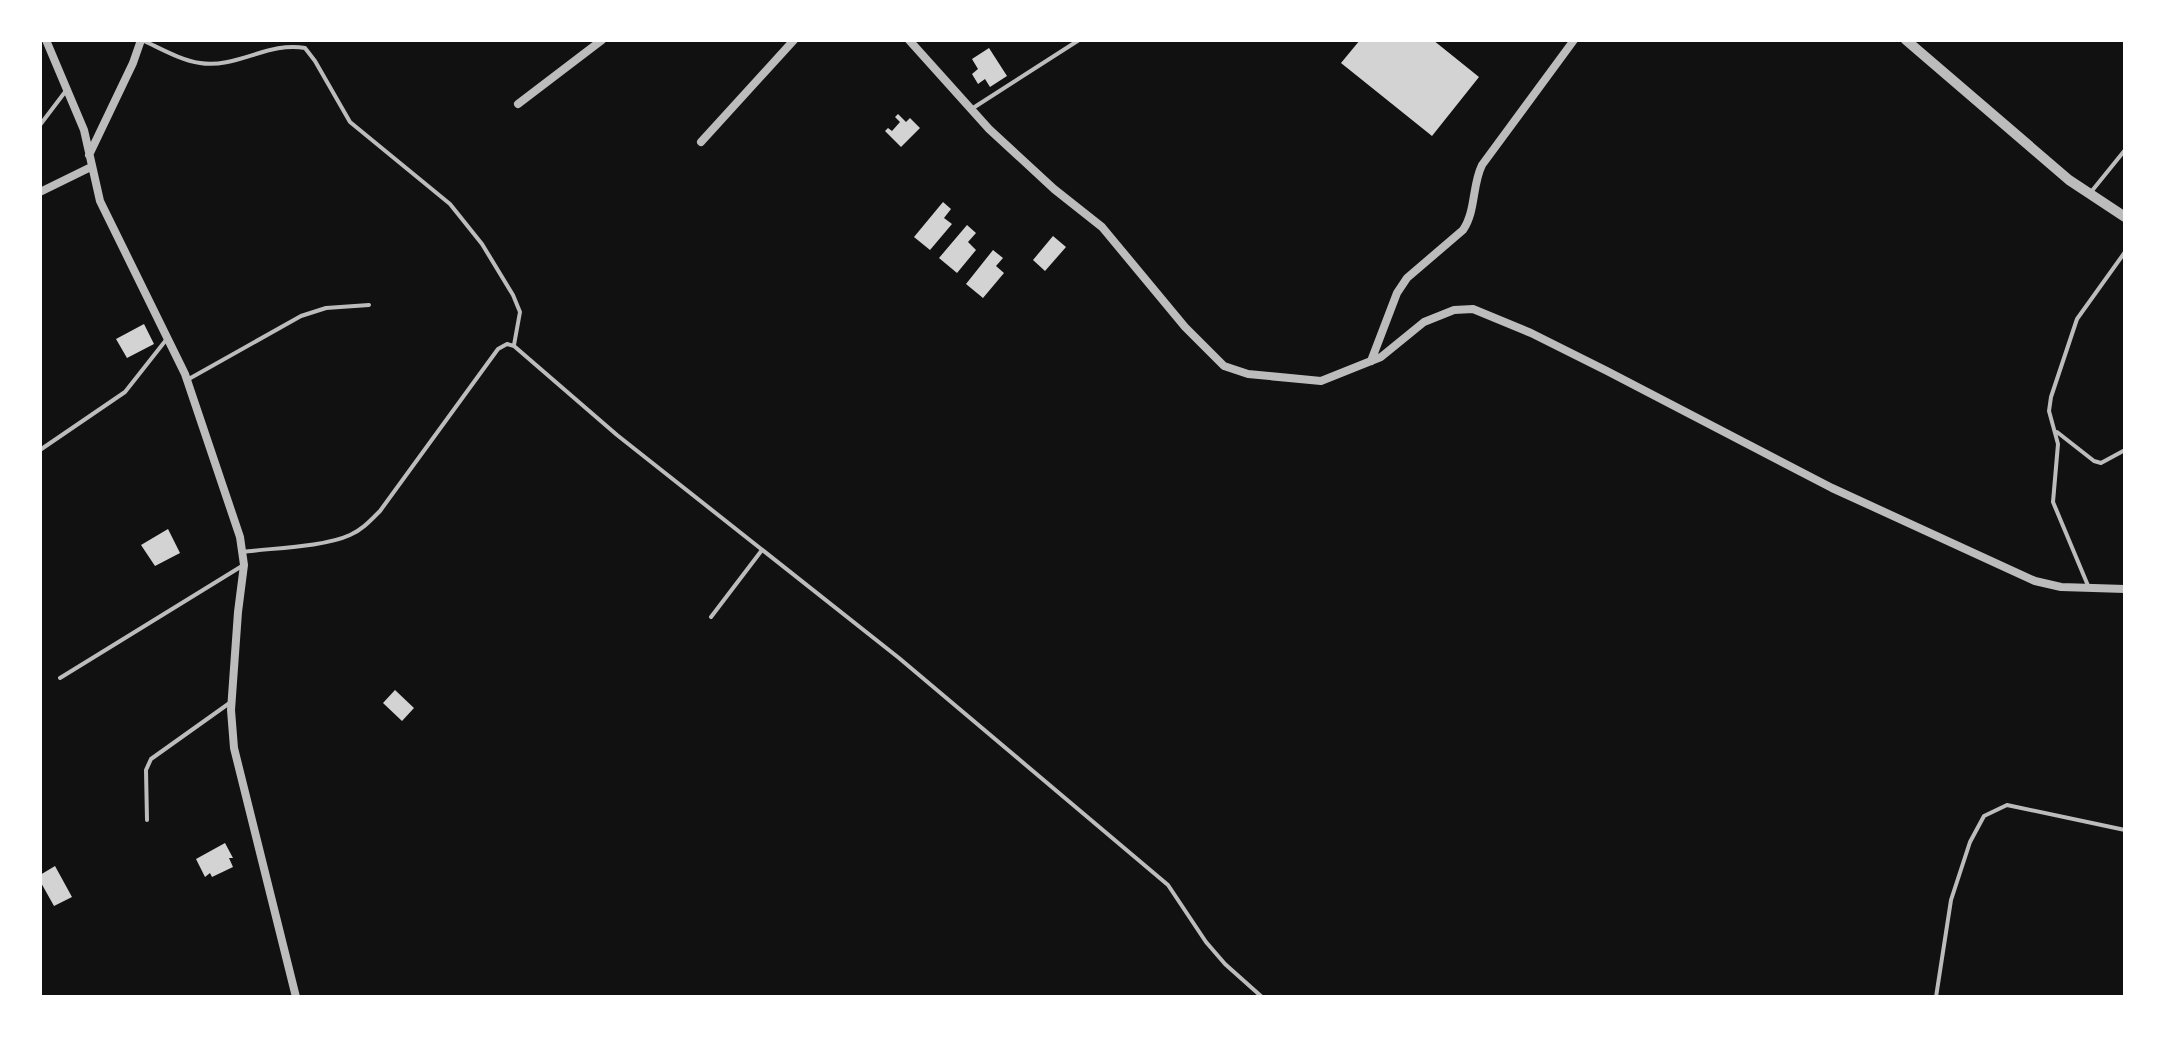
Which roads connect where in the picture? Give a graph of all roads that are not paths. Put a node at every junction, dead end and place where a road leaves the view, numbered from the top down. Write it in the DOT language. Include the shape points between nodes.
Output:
graph roads {
  1 [pos="46,40"];
  2 [pos="141,40"];
  3 [pos="602,40"];
  4 [pos="794,40"];
  5 [pos="909,40"];
  6 [pos="1079,40"];
  7 [pos="1574,40"];
  8 [pos="1906,40"];
  9 [pos="67,90"];
  10 [pos="518,104"];
  11 [pos="971,109"];
  12 [pos="40,125"];
  13 [pos="701,142"];
  14 [pos="2125,150"];
  15 [pos="89,155"];
  16 [pos="91,167"];
  17 [pos="40,192"];
  18 [pos="2090,194"];
  19 [pos="2125,217"];
  20 [pos="2125,252"];
  21 [pos="369,305"];
  22 [pos="168,338"];
  23 [pos="514,346"];
  24 [pos="1371,361"];
  25 [pos="187,380"];
  26 [pos="2055,430"];
  27 [pos="40,450"];
  28 [pos="2125,450"];
  29 [pos="762,550"];
  30 [pos="242,552"];
  31 [pos="244,565"];
  32 [pos="2089,589"];
  33 [pos="2125,589"];
  34 [pos="711,617"];
  35 [pos="60,678"];
  36 [pos="232,702"];
  37 [pos="147,820"];
  38 [pos="2125,830"];
  39 [pos="296,997"];
  40 [pos="1262,997"];
  41 [pos="1936,997"];
  1 -- 9 [label="street"];
  2 -- 15 [label="street"];
  2 -- 23 [label="lane" via="217,64 283,46 305,48 350,122 450,204 482,244 520,312"];
  3 -- 10 [label="street"];
  4 -- 13 [label="street"];
  5 -- 11 [label="street"];
  6 -- 11 [label="lane"];
  7 -- 24 [label="street" via="1482,165 1470,220 1397,293"];
  8 -- 18 [label="street"];
  9 -- 12 [label="lane"];
  9 -- 15 [label="street"];
  11 -- 24 [label="street" via="1102,227 1224,366 1248,374 1321,381"];
  14 -- 18 [label="lane"];
  15 -- 16 [label="street"];
  16 -- 17 [label="street"];
  16 -- 22 [label="street" via="100,201"];
  18 -- 19 [label="street"];
  20 -- 26 [label="lane" via="2073,328 2051,397"];
  21 -- 25 [label="lane" via="301,316"];
  22 -- 25 [label="street"];
  22 -- 27 [label="lane" via="125,392"];
  23 -- 29 [label="lane"];
  23 -- 30 [label="lane" via="498,349 366,526 329,541"];
  24 -- 32 [label="street" via="1424,322 1473,309 1911,526 2035,581"];
  25 -- 30 [label="street"];
  26 -- 28 [label="lane" via="2101,463"];
  26 -- 32 [label="lane" via="2053,502"];
  29 -- 34 [label="lane"];
  29 -- 40 [label="lane" via="1168,885 1206,942"];
  30 -- 31 [label="street"];
  31 -- 35 [label="lane"];
  31 -- 36 [label="street"];
  32 -- 33 [label="street"];
  36 -- 37 [label="lane" via="151,759 146,770"];
  36 -- 39 [label="street" via="234,748"];
  38 -- 41 [label="lane" via="2007,805 1984,816 1951,900"];
}
